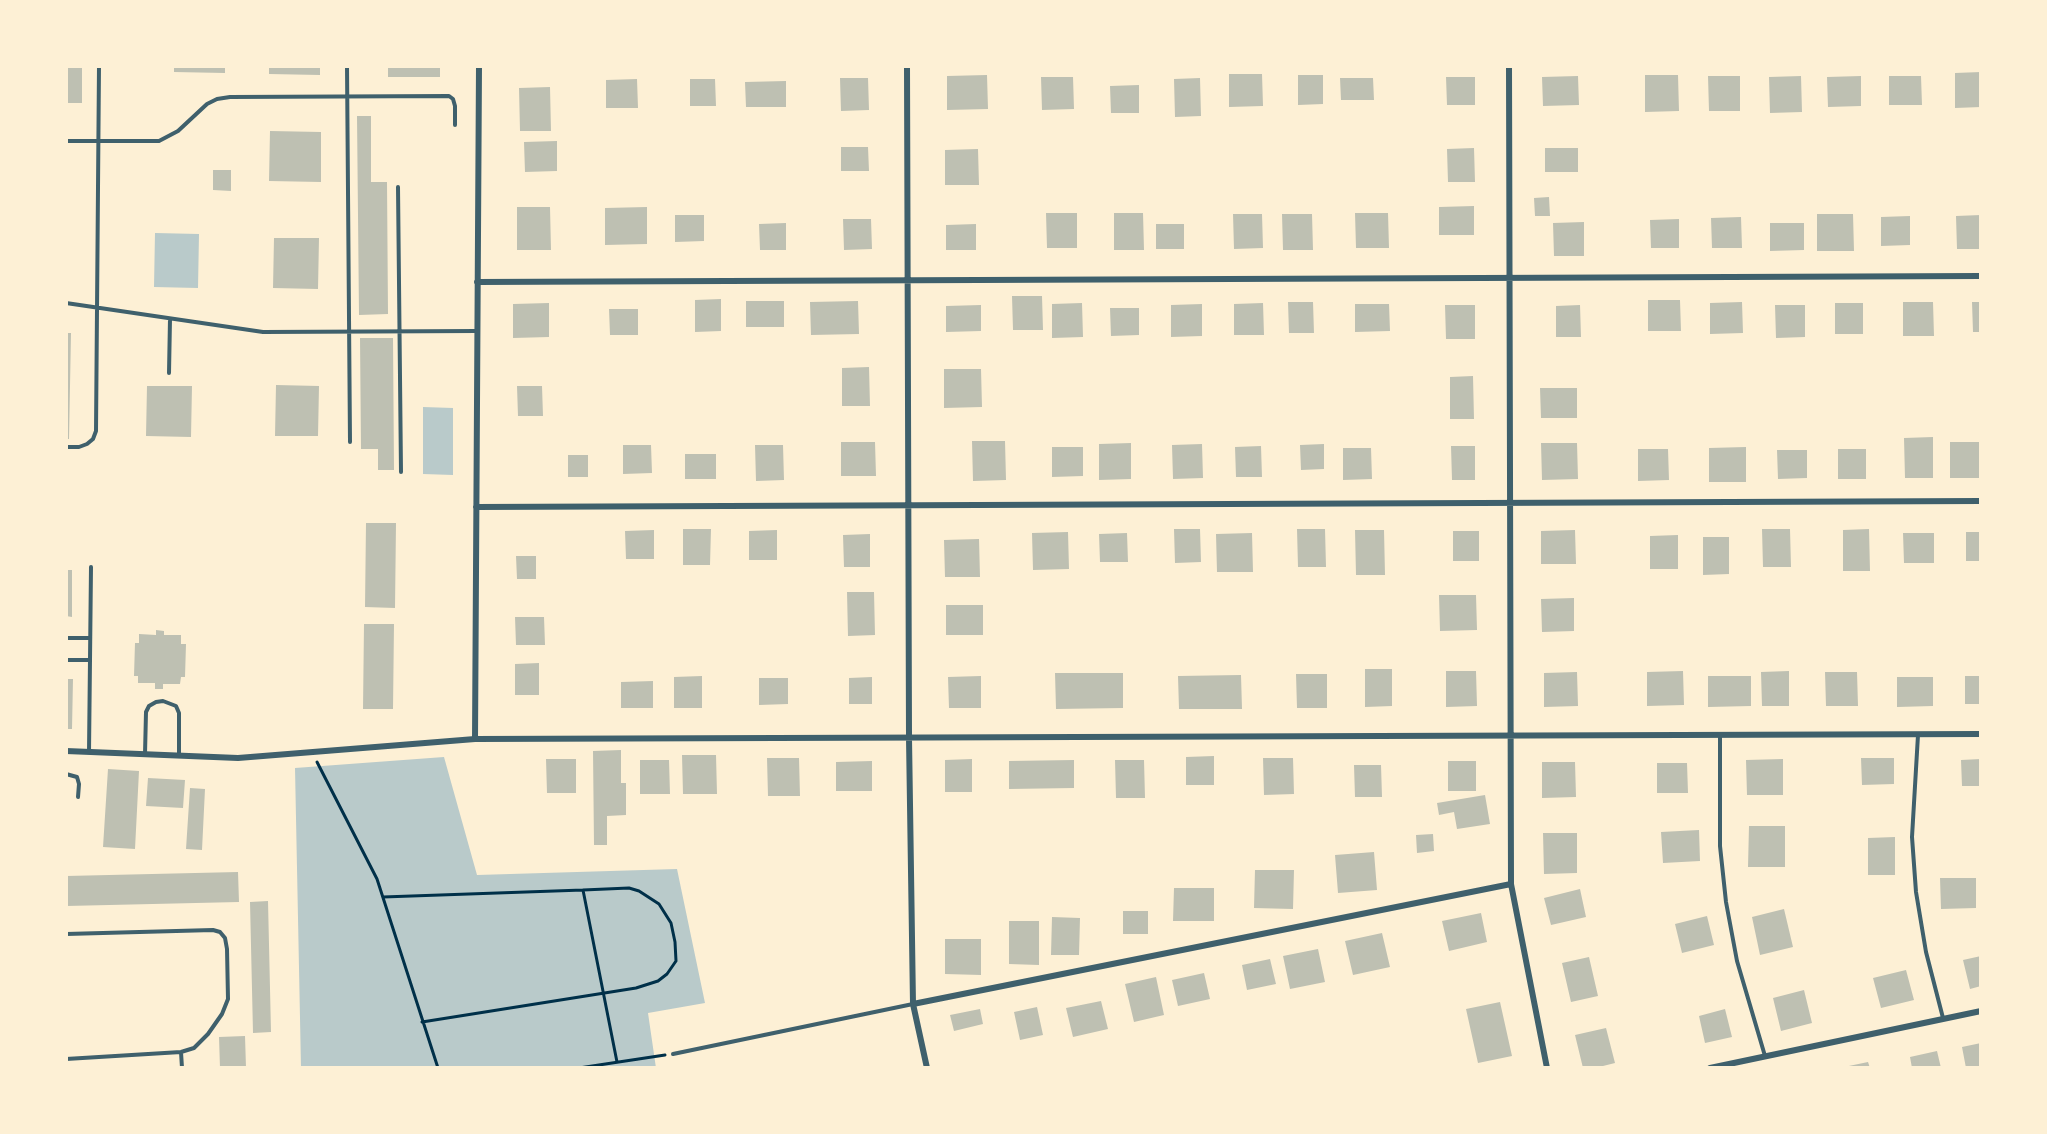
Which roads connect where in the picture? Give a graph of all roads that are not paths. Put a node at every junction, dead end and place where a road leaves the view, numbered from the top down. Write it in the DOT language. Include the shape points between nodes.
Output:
graph roads {
  1 [pos="99,66"];
  2 [pos="346,66"];
  3 [pos="479,66"];
  4 [pos="907,66"];
  5 [pos="1509,66"];
  6 [pos="347,96"];
  7 [pos="455,125"];
  8 [pos="66,141"];
  9 [pos="99,142"];
  10 [pos="398,188"];
  11 [pos="1981,276"];
  12 [pos="1510,278"];
  13 [pos="907,280"];
  14 [pos="477,282"];
  15 [pos="66,303"];
  16 [pos="97,308"];
  17 [pos="170,319"];
  18 [pos="477,331"];
  19 [pos="349,332"];
  20 [pos="400,332"];
  21 [pos="169,373"];
  22 [pos="350,442"];
  23 [pos="66,447"];
  24 [pos="401,472"];
  25 [pos="1981,501"];
  26 [pos="1510,503"];
  27 [pos="908,505"];
  28 [pos="476,507"];
  29 [pos="91,567"];
  30 [pos="66,638"];
  31 [pos="90,638"];
  32 [pos="66,660"];
  33 [pos="90,660"];
  34 [pos="1981,734"];
  35 [pos="1511,735"];
  36 [pos="1720,735"];
  37 [pos="1918,735"];
  38 [pos="909,738"];
  39 [pos="475,739"];
  40 [pos="66,751"];
  41 [pos="89,752"];
  42 [pos="145,754"];
  43 [pos="179,756"];
  44 [pos="66,774"];
  45 [pos="78,797"];
  46 [pos="1511,884"];
  47 [pos="66,934"];
  48 [pos="913,1004"];
  49 [pos="1981,1011"];
  50 [pos="1944,1019"];
  51 [pos="182,1052"];
  52 [pos="673,1054"];
  53 [pos="1765,1056"];
  54 [pos="66,1059"];
  55 [pos="182,1068"];
  56 [pos="927,1068"];
  57 [pos="1547,1068"];
  58 [pos="1710,1068"];
  1 -- 9 [label="lane"];
  2 -- 6 [label="lane"];
  3 -- 14 [label="street"];
  4 -- 13 [label="street"];
  5 -- 12 [label="street"];
  6 -- 7 [label="lane" via="449,96 455,106"];
  6 -- 9 [label="lane" via="218,99 159,141"];
  6 -- 19 [label="lane"];
  8 -- 9 [label="lane"];
  9 -- 16 [label="lane"];
  10 -- 20 [label="lane"];
  11 -- 12 [label="street"];
  12 -- 13 [label="street"];
  12 -- 26 [label="street"];
  13 -- 14 [label="street"];
  13 -- 27 [label="street"];
  14 -- 18 [label="street"];
  15 -- 16 [label="lane"];
  16 -- 17 [label="lane"];
  16 -- 23 [label="lane" via="96,431 87,444"];
  17 -- 19 [label="lane" via="256,332"];
  17 -- 21 [label="lane"];
  18 -- 20 [label="lane"];
  18 -- 28 [label="street"];
  19 -- 20 [label="lane"];
  19 -- 22 [label="lane"];
  20 -- 24 [label="lane"];
  25 -- 26 [label="street"];
  26 -- 27 [label="street"];
  26 -- 35 [label="street"];
  27 -- 28 [label="street"];
  27 -- 38 [label="street"];
  28 -- 39 [label="street"];
  29 -- 31 [label="lane"];
  30 -- 31 [label="lane"];
  31 -- 33 [label="lane"];
  32 -- 33 [label="lane"];
  33 -- 41 [label="lane"];
  34 -- 37 [label="street"];
  35 -- 36 [label="street"];
  35 -- 38 [label="street"];
  35 -- 46 [label="street"];
  36 -- 37 [label="street"];
  36 -- 53 [label="lane" via="1720,846 1726,902 1737,961"];
  37 -- 50 [label="lane" via="1912,837 1916,892 1926,952"];
  38 -- 39 [label="street"];
  38 -- 48 [label="street"];
  39 -- 43 [label="street" via="238,758"];
  40 -- 41 [label="street"];
  41 -- 42 [label="street"];
  42 -- 43 [label="street"];
  42 -- 43 [label="lane" via="146,712 149,706 163,701 176,706 179,713"];
  44 -- 45 [label="lane" via="77,777"];
  46 -- 48 [label="street"];
  46 -- 57 [label="street"];
  47 -- 51 [label="lane" via="220,932 227,949 228,999 208,1034 194,1048"];
  48 -- 52 [label="lane"];
  48 -- 56 [label="street"];
  49 -- 50 [label="street"];
  50 -- 53 [label="street"];
  51 -- 54 [label="lane"];
  51 -- 55 [label="lane"];
  53 -- 58 [label="street"];
}
